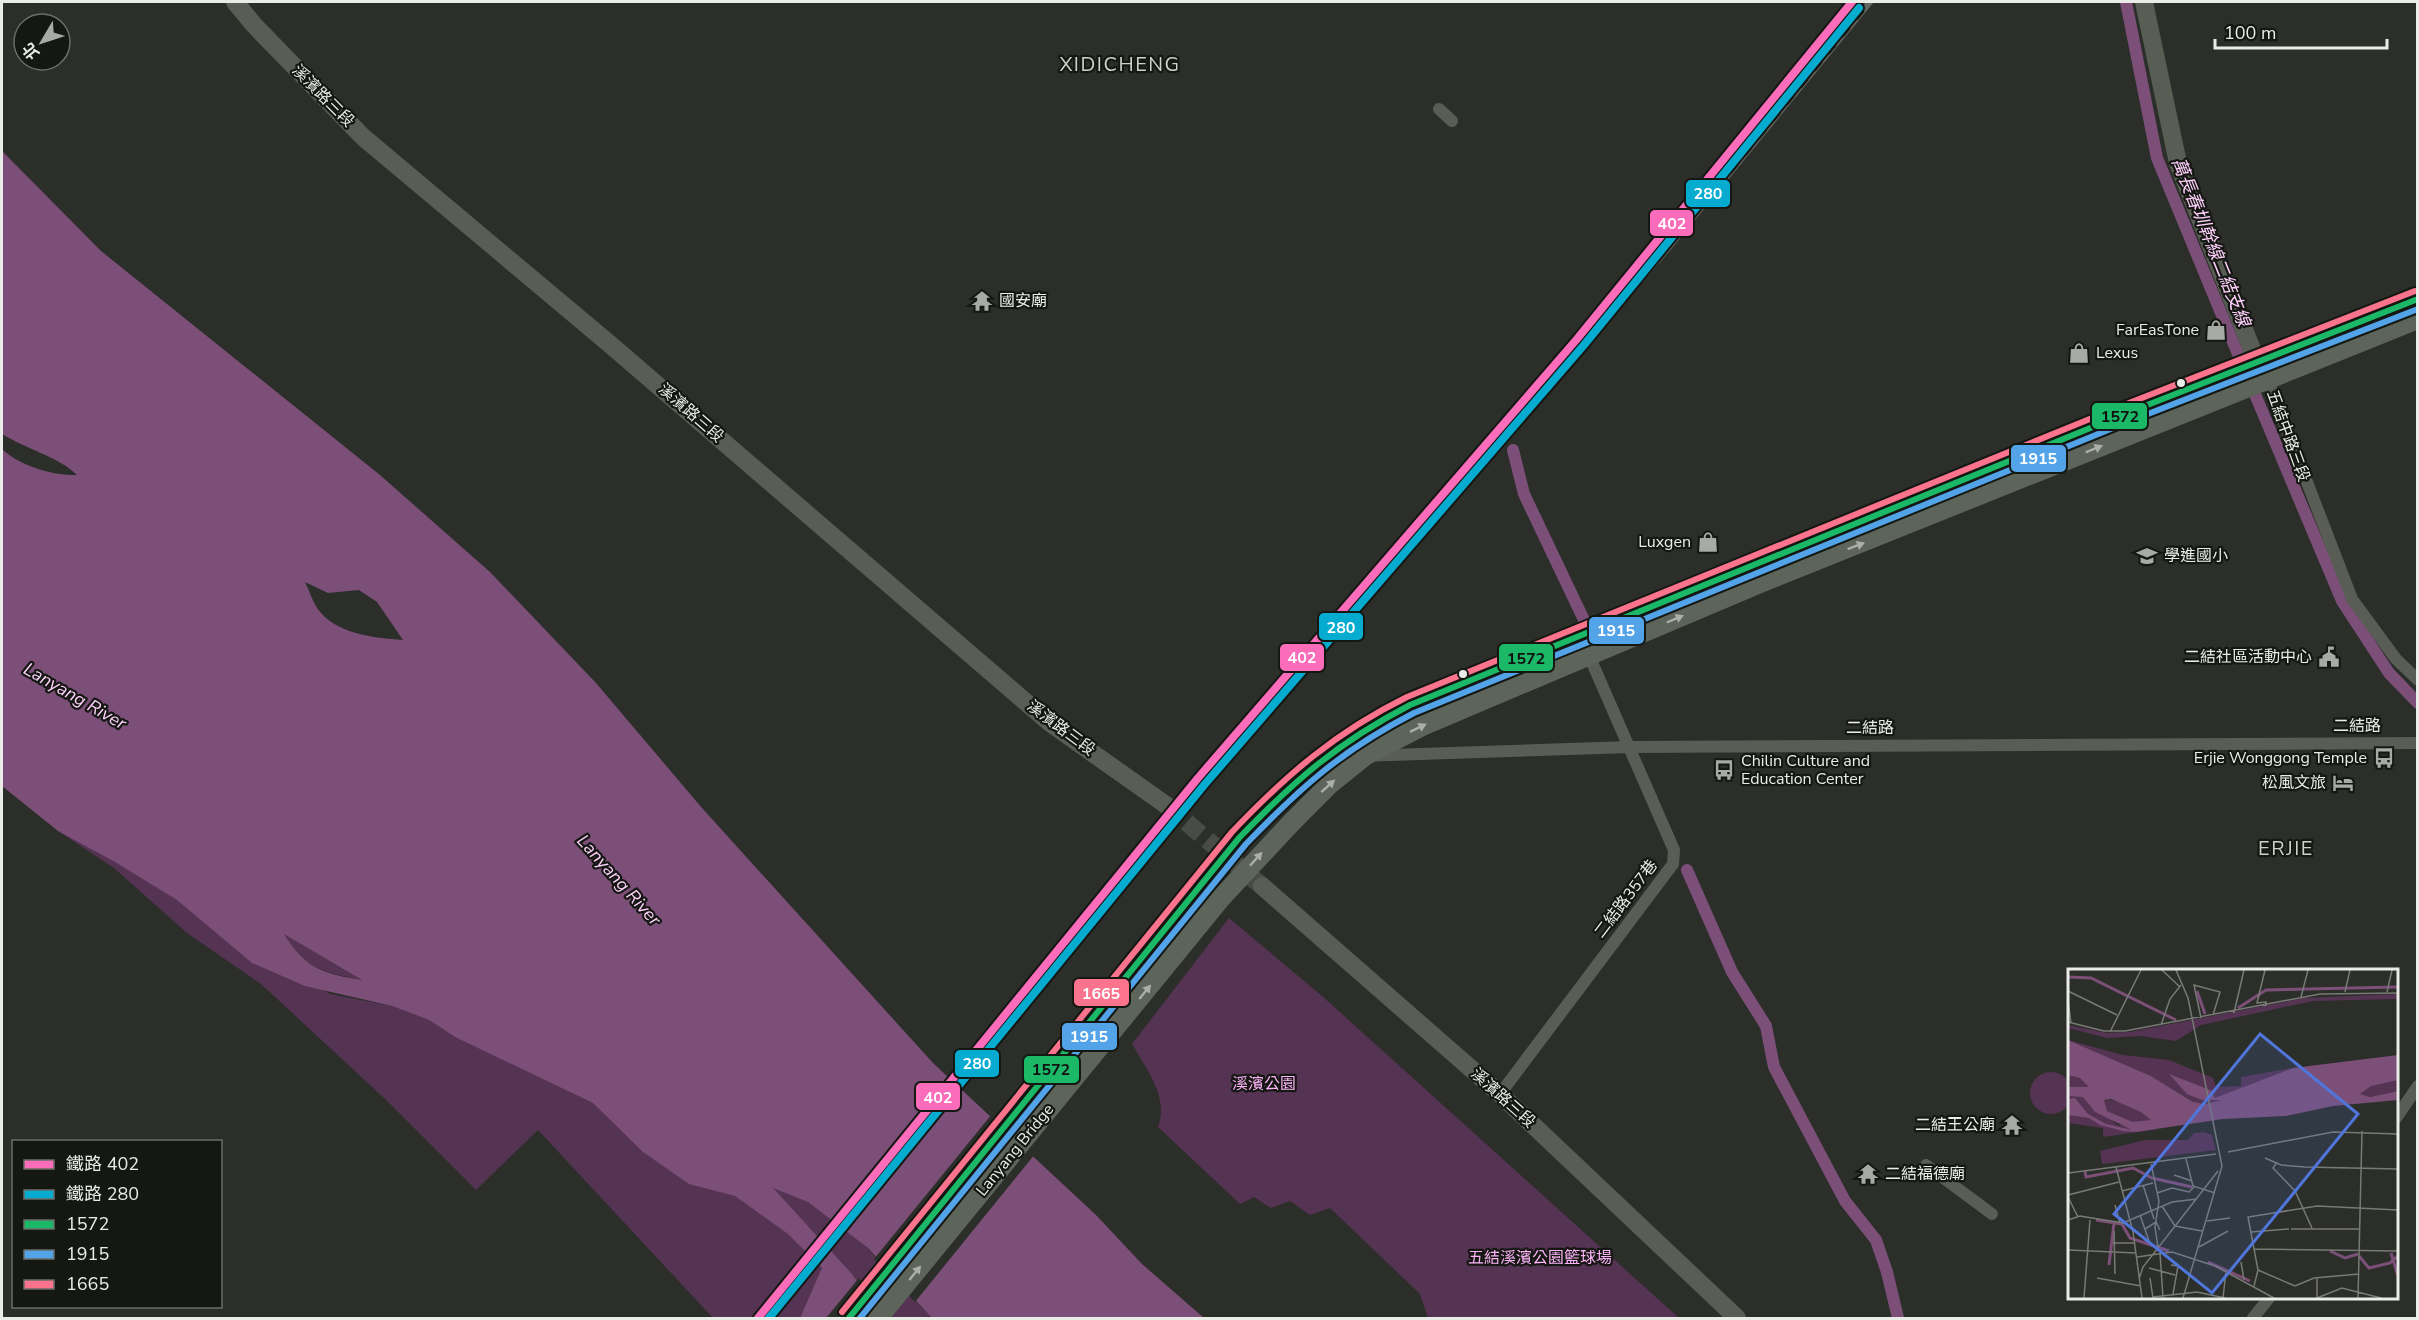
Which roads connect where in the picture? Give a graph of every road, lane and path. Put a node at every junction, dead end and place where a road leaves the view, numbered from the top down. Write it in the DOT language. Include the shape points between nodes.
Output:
graph roads {
  1 [pos="235,2"];
  2 [pos="2144,2"];
  3 [pos="1439,109"];
  4 [pos="1452,121"];
  5 [pos="2418,299"];
  6 [pos="2418,319"];
  7 [pos="2262,370"];
  8 [pos="2024,455"];
  9 [pos="2032,474"];
  10 [pos="1581,636"];
  11 [pos="1590,656"];
  12 [pos="2418,680"];
  13 [pos="2417,743"];
  14 [pos="1630,747"];
  15 [pos="1366,755"];
  16 [pos="1324,757"];
  17 [pos="1166,805"];
  18 [pos="1674,850"];
  19 [pos="1688,850"];
  20 [pos="1262,886"];
  21 [pos="2418,1086"];
  22 [pos="1500,1094"];
  23 [pos="2398,1116"];
  24 [pos="1926,1165"];
  25 [pos="1992,1214"];
  26 [pos="2267,1299"];
  27 [pos="849,1318"];
  28 [pos="878,1318"];
  29 [pos="1737,1318"];
  30 [pos="2253,1318"];
  1 -- 17 [label="street, 溪濱路三段" via="363,137 1050,723"];
  2 -- 7 [label="street, 五結中路三段" via="2178,163"];
  3 -- 4 [label="street"];
  5 -- 7 [label="main road"];
  6 -- 7 [label="main road"];
  7 -- 8 [label="main road, Lanyang Bridge"];
  9 -- 7 [label="main road, Lanyang Bridge, one-way"];
  7 -- 12 [label="street, 五結中路三段" via="2352,599 2396,659"];
  8 -- 9 [label="main road"];
  8 -- 10 [label="main road, Lanyang Bridge"];
  11 -- 9 [label="main road, Lanyang Bridge, one-way"];
  10 -- 11 [label="street, 二結路357巷"];
  10 -- 16 [label="main road, Lanyang Bridge" via="1410,705"];
  11 -- 14 [label="street, 二結路357巷"];
  15 -- 11 [label="main road, Lanyang Bridge, one-way" via="1422,726"];
  13 -- 14 [label="street, 二結路"];
  14 -- 15 [label="street, 二結路"];
  14 -- 18 [label="street, 二結路357巷"];
  15 -- 16 [label="street, 二結路"];
  28 -- 15 [label="main road, Lanyang Bridge, one-way, bridge" via="1221,898 1293,820"];
  16 -- 27 [label="main road, Lanyang Bridge, bridge" via="1277,799 1203,880"];
  18 -- 19 [label="street"];
  18 -- 22 [label="street, 二結路357巷" via="1673,864 1661,883"];
  20 -- 22 [label="street, 溪濱路三段"];
  21 -- 23 [label="street"];
  22 -- 29 [label="street, 溪濱路三段"];
  24 -- 25 [label="street"];
  26 -- 30 [label="street"];
}
